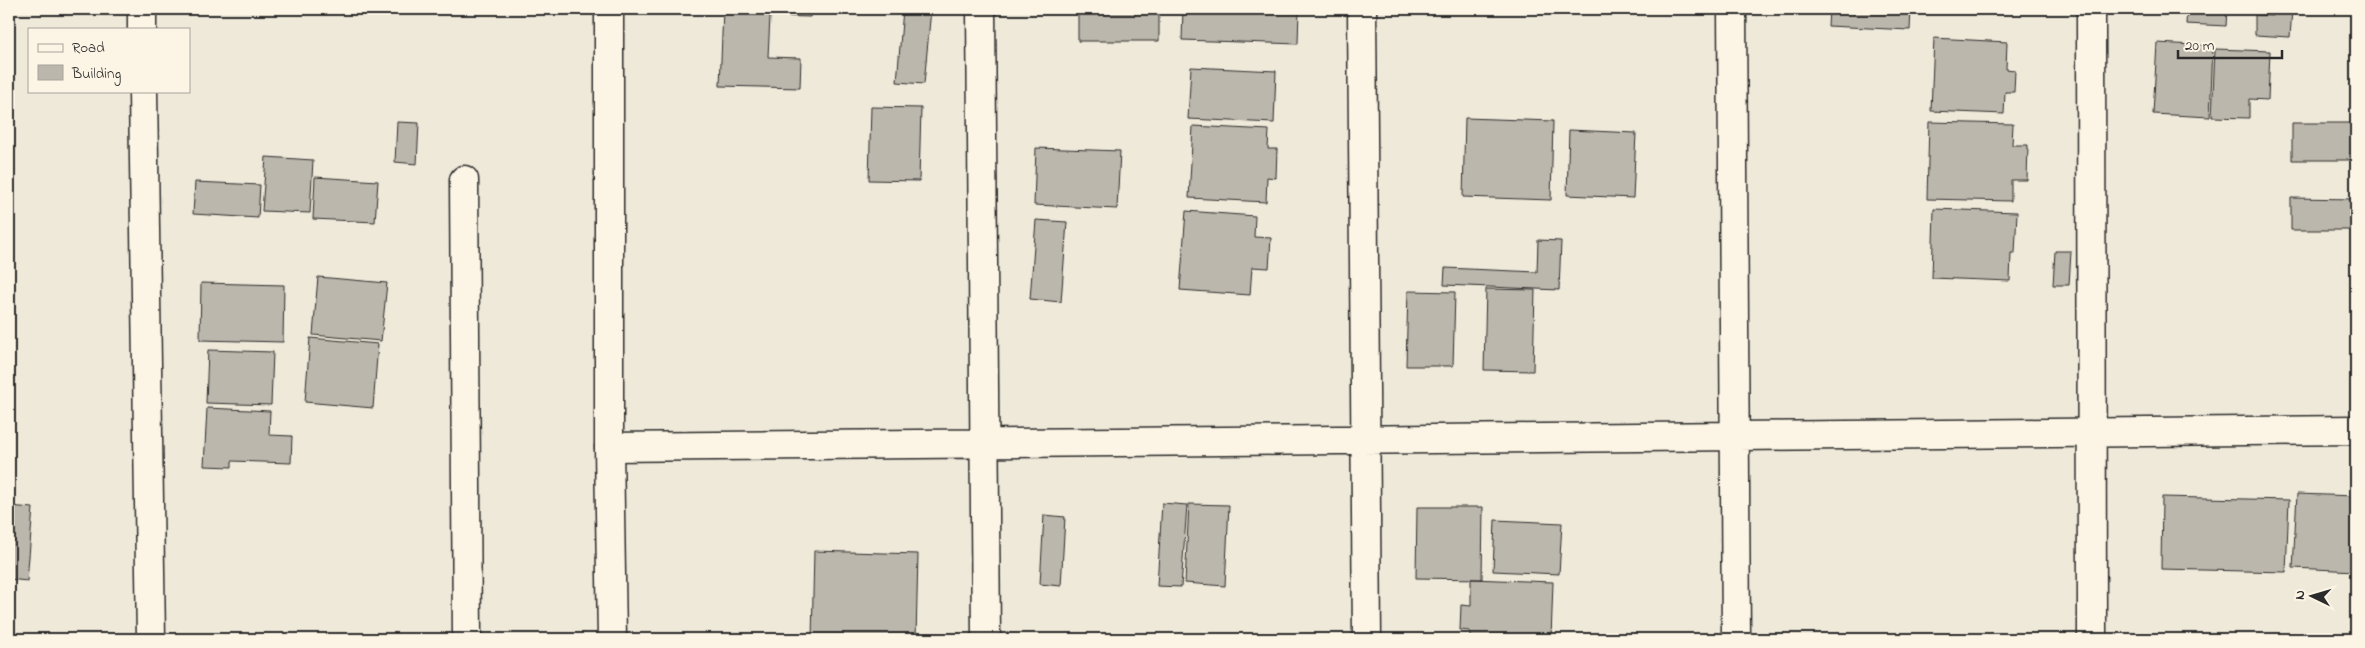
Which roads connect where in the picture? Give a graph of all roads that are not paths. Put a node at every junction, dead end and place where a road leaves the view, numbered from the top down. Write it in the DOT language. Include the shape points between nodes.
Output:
graph roads {
  1 [pos="142,9"];
  2 [pos="610,9"];
  3 [pos="981,9"];
  4 [pos="1362,9"];
  5 [pos="1732,9"];
  6 [pos="2091,9"];
  7 [pos="142,28"];
  8 [pos="143,92"];
  9 [pos="464,180"];
  10 [pos="2356,430"];
  11 [pos="2092,433"];
  12 [pos="1735,437"];
  13 [pos="1365,441"];
  14 [pos="984,445"];
  15 [pos="609,448"];
  16 [pos="151,639"];
  17 [pos="467,639"];
  18 [pos="612,639"];
  19 [pos="986,639"];
  20 [pos="1367,639"];
  21 [pos="1736,639"];
  22 [pos="2092,639"];
  1 -- 7 [label="street"];
  2 -- 15 [label="street"];
  3 -- 14 [label="street"];
  4 -- 13 [label="street"];
  5 -- 12 [label="street"];
  6 -- 11 [label="street"];
  8 -- 16 [label="street"];
  9 -- 17 [label="street"];
  10 -- 11 [label="street"];
  11 -- 12 [label="street"];
  11 -- 22 [label="street"];
  12 -- 13 [label="street"];
  12 -- 21 [label="street"];
  13 -- 14 [label="street"];
  13 -- 20 [label="street"];
  14 -- 15 [label="street"];
  14 -- 19 [label="street"];
  15 -- 18 [label="street"];
}
